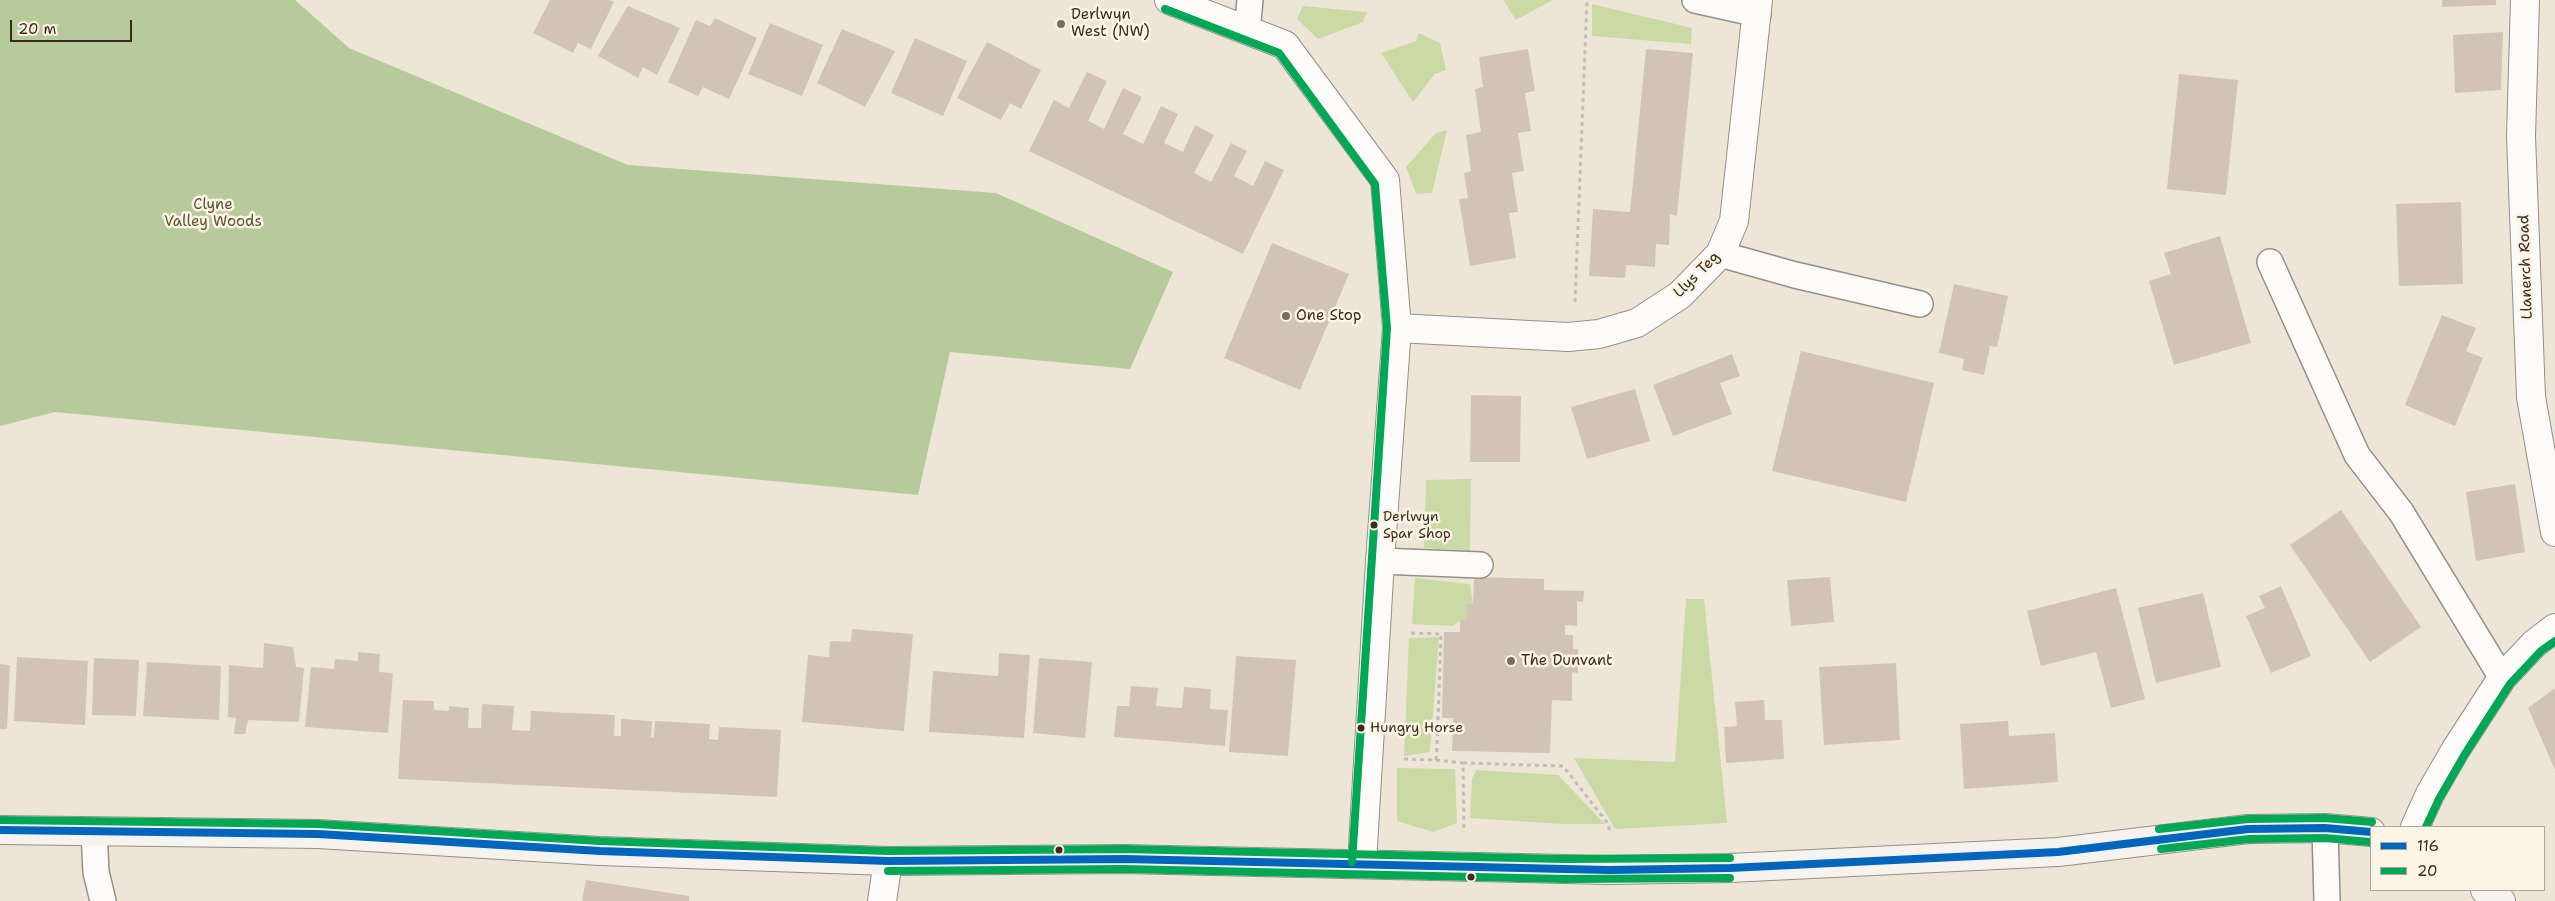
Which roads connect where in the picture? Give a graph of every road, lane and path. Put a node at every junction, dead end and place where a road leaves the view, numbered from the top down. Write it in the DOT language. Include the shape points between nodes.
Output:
graph roads {
  1 [pos="1169,0"];
  2 [pos="1250,0"];
  3 [pos="1587,0"];
  4 [pos="1695,0"];
  5 [pos="2525,0"];
  6 [pos="1758,7"];
  7 [pos="1247,31"];
  8 [pos="1720,254"];
  9 [pos="2270,262"];
  10 [pos="1920,304"];
  11 [pos="1397,328"];
  12 [pos="1568,337"];
  13 [pos="2555,532"];
  14 [pos="1380,561"];
  15 [pos="1480,565"];
  16 [pos="2555,628"];
  17 [pos="1377,630"];
  18 [pos="2502,678"];
  19 [pos="1369,759"];
  20 [pos="1436,760"];
  21 [pos="1463,763"];
  22 [pos="2415,826"];
  23 [pos="2325,828"];
  24 [pos="0,830"];
  25 [pos="94,831"];
  26 [pos="2370,832"];
  27 [pos="888,861"];
  28 [pos="1362,863"];
  29 [pos="1467,866"];
  30 [pos="1609,870"];
  31 [pos="2486,891"];
  32 [pos="103,901"];
  33 [pos="882,901"];
  34 [pos="2327,901"];
  35 [pos="2501,901"];
  1 -- 7 [label="street"];
  2 -- 7 [label="lane"];
  3 -- 12 [label="path" via="1575,303"];
  4 -- 6 [label="lane"];
  5 -- 13 [label="street, Llanerch Road" via="2521,136 2531,397"];
  6 -- 8 [label="street, Llys Teg" via="1734,221"];
  7 -- 11 [label="street" via="1285,45 1385,180"];
  8 -- 10 [label="lane"];
  8 -- 12 [label="street, Llys Teg" via="1680,296 1636,323 1598,334"];
  9 -- 18 [label="lane" via="2357,455 2401,512"];
  11 -- 12 [label="street, Llys Teg"];
  11 -- 14 [label="street"];
  14 -- 15 [label="lane"];
  14 -- 17 [label="street"];
  16 -- 18 [label="street" via="2534,644"];
  17 -- 19 [label="street"];
  17 -- 20 [label="path" via="1441,634"];
  18 -- 22 [label="street" via="2452,756"];
  19 -- 20 [label="path"];
  19 -- 28 [label="street"];
  20 -- 21 [label="path"];
  21 -- 29 [label="path"];
  21 -- 30 [label="path" via="1563,766 1609,825"];
  23 -- 26 [label="main road"];
  23 -- 30 [label="main road" via="2248,829 2058,852 1730,868"];
  23 -- 34 [label="lane"];
  24 -- 25 [label="main road"];
  25 -- 27 [label="main road" via="318,834 600,851"];
  25 -- 32 [label="lane" via="96,872"];
  27 -- 28 [label="main road" via="1124,859"];
  27 -- 33 [label="street"];
  28 -- 29 [label="main road"];
  29 -- 30 [label="main road"];
  31 -- 35 [label="main road"];
}
